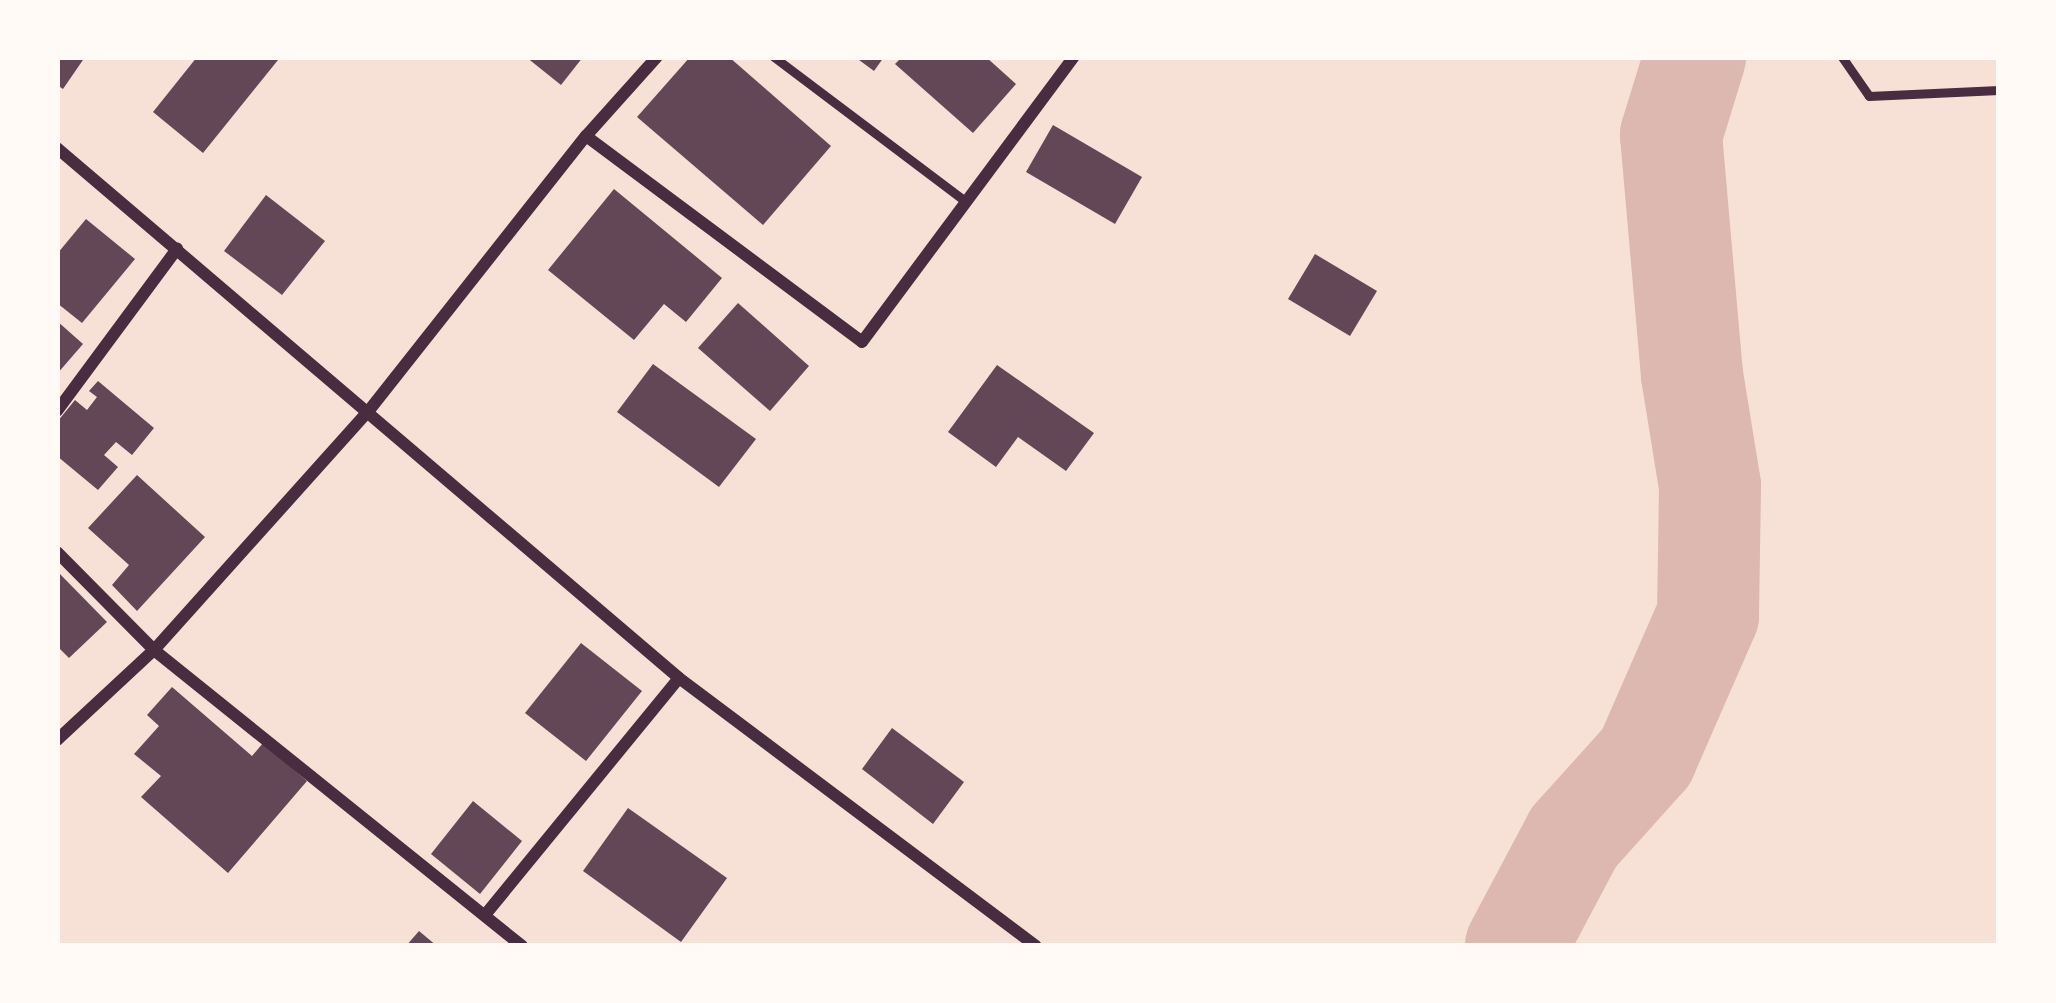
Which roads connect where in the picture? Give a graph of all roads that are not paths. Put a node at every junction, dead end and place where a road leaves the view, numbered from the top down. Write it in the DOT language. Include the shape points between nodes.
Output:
graph roads {
  1 [pos="657,57"];
  2 [pos="774,57"];
  3 [pos="1074,57"];
  4 [pos="1842,57"];
  5 [pos="1999,90"];
  6 [pos="586,136"];
  7 [pos="57,148"];
  8 [pos="964,201"];
  9 [pos="177,250"];
  10 [pos="57,411"];
  11 [pos="368,413"];
  12 [pos="57,552"];
  13 [pos="154,650"];
  14 [pos="679,678"];
  15 [pos="57,740"];
  16 [pos="484,915"];
  17 [pos="522,946"];
  18 [pos="1036,946"];
  1 -- 6 [label="street"];
  2 -- 8 [label="lane"];
  3 -- 8 [label="street"];
  4 -- 5 [label="lane" via="1869,96"];
  6 -- 8 [label="street" via="862,342"];
  6 -- 11 [label="street"];
  7 -- 9 [label="street"];
  9 -- 10 [label="street"];
  9 -- 11 [label="street"];
  11 -- 13 [label="street"];
  11 -- 14 [label="street"];
  12 -- 13 [label="street"];
  13 -- 15 [label="street"];
  13 -- 16 [label="street"];
  14 -- 16 [label="street"];
  14 -- 18 [label="street"];
  16 -- 17 [label="street"];
}
